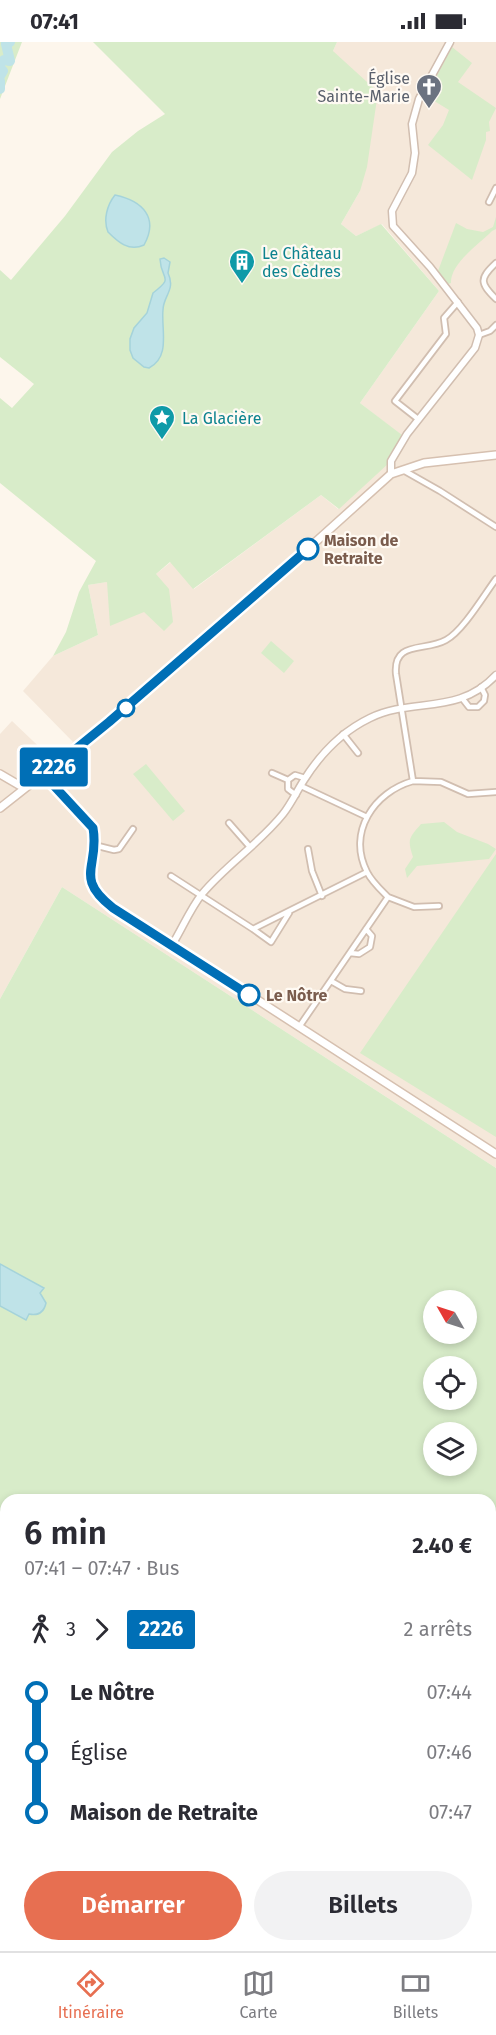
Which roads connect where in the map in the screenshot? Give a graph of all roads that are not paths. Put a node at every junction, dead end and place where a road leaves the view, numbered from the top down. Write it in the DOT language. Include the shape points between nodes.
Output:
graph roads {
  1 [pos="450,42"];
  2 [pos="496,188"];
  3 [pos="489,202"];
  4 [pos="496,263"];
  5 [pos="496,299"];
  6 [pos="458,302"];
  7 [pos="496,325"];
  8 [pos="490,331"];
  9 [pos="479,335"];
  10 [pos="496,336"];
  11 [pos="418,419"];
  12 [pos="496,454"];
  13 [pos="403,470"];
  14 [pos="391,474"];
  15 [pos="496,527"];
  16 [pos="496,579"];
  17 [pos="496,675"];
  18 [pos="481,687"];
  19 [pos="462,698"];
  20 [pos="402,709"];
  21 [pos="343,734"];
  22 [pos="358,753"];
  23 [pos="272,773"];
  24 [pos="0,774"];
  25 [pos="44,775"];
  26 [pos="305,778"];
  27 [pos="288,780"];
  28 [pos="413,781"];
  29 [pos="301,786"];
  30 [pos="24,788"];
  31 [pos="496,792"];
  32 [pos="296,795"];
  33 [pos="0,808"];
  34 [pos="367,817"];
  35 [pos="229,823"];
  36 [pos="133,829"];
  37 [pos="94,845"];
  38 [pos="250,847"];
  39 [pos="308,849"];
  40 [pos="367,872"];
  41 [pos="171,876"];
  42 [pos="201,896"];
  43 [pos="322,896"];
  44 [pos="388,897"];
  45 [pos="439,906"];
  46 [pos="289,913"];
  47 [pos="253,929"];
  48 [pos="366,929"];
  49 [pos="172,945"];
  50 [pos="350,953"];
  51 [pos="331,981"];
  52 [pos="361,991"];
  53 [pos="299,1027"];
  54 [pos="496,1154"];
  1 -- 6 [label="street" via="419,99 412,124 412,173 391,217 393,226"];
  2 -- 3 [label="street"];
  4 -- 5 [label="street" via="483,282"];
  6 -- 9 [label="street"];
  6 -- 11 [label="street" via="444,318 446,334 395,401"];
  7 -- 8 [label="street"];
  8 -- 9 [label="street"];
  8 -- 10 [label="street"];
  9 -- 11 [label="street" via="475,348"];
  11 -- 14 [label="street" via="392,462"];
  12 -- 13 [label="main road" via="424,463"];
  13 -- 14 [label="main road"];
  13 -- 15 [label="street"];
  14 -- 25 [label="main road"];
  16 -- 20 [label="street" via="452,636 438,645 405,651 397,658"];
  17 -- 18 [label="street"];
  18 -- 19 [label="street"];
  18 -- 19 [label="street" via="484,701 478,707 469,707"];
  19 -- 20 [label="street"];
  20 -- 21 [label="street" via="371,718"];
  20 -- 28 [label="street"];
  21 -- 22 [label="street"];
  21 -- 26 [label="street"];
  23 -- 27 [label="street"];
  24 -- 30 [label="main road"];
  25 -- 30 [label="main road"];
  25 -- 37 [label="main road" via="93,828"];
  26 -- 27 [label="street" via="295,775"];
  26 -- 29 [label="street"];
  27 -- 32 [label="street" via="288,789"];
  28 -- 31 [label="street" via="441,782 468,794"];
  28 -- 34 [label="street" via="387,793"];
  29 -- 32 [label="street"];
  29 -- 34 [label="street"];
  30 -- 33 [label="main road"];
  32 -- 38 [label="street" via="279,819"];
  34 -- 40 [label="street" via="361,846"];
  35 -- 38 [label="street"];
  36 -- 37 [label="street" via="119,849"];
  37 -- 49 [label="main road" via="90,871 96,893"];
  38 -- 42 [label="street"];
  39 -- 43 [label="street"];
  40 -- 43 [label="street"];
  40 -- 44 [label="street"];
  41 -- 42 [label="street"];
  42 -- 47 [label="street"];
  42 -- 49 [label="street"];
  43 -- 46 [label="street"];
  44 -- 45 [label="street" via="414,907"];
  44 -- 48 [label="street"];
  46 -- 47 [label="street"];
  46 -- 47 [label="street" via="271,942"];
  48 -- 50 [label="street"];
  48 -- 50 [label="street" via="372,940 370,947 359,954"];
  49 -- 53 [label="main road"];
  50 -- 51 [label="street"];
  51 -- 52 [label="street" via="345,989"];
  51 -- 53 [label="street"];
  53 -- 54 [label="main road"];
}
